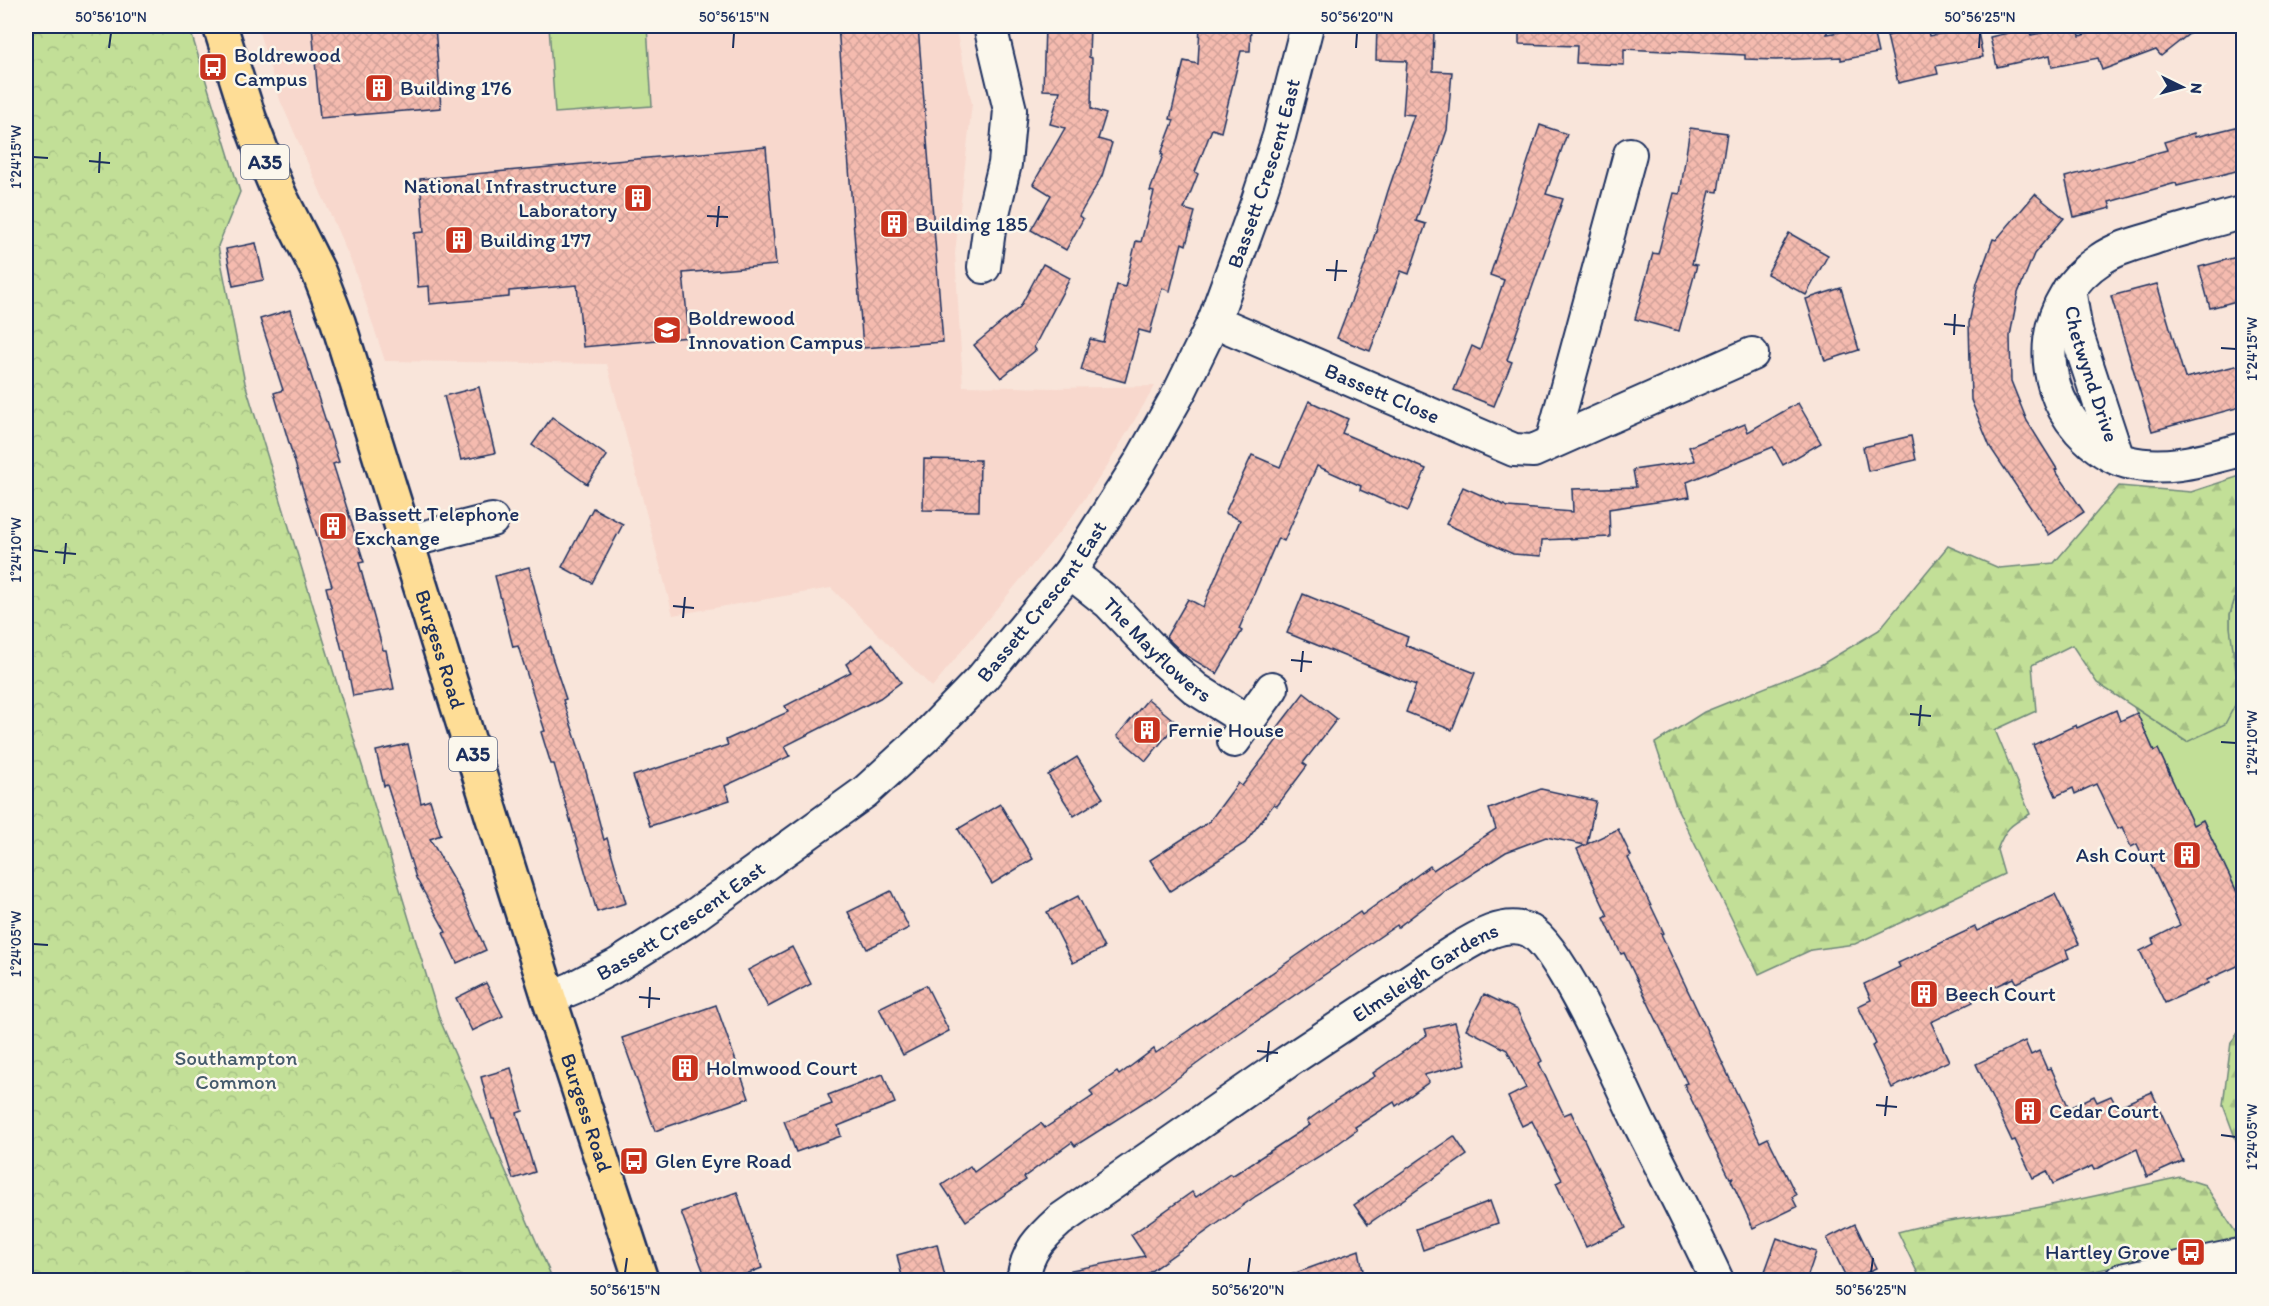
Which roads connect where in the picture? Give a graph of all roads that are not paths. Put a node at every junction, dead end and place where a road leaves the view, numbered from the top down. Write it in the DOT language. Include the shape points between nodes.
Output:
graph roads {
  1 [pos="220,26"];
  2 [pos="990,26"];
  3 [pos="1307,26"];
  4 [pos="1630,154"];
  5 [pos="2244,212"];
  6 [pos="984,267"];
  7 [pos="1214,321"];
  8 [pos="1752,354"];
  9 [pos="1552,442"];
  10 [pos="2244,449"];
  11 [pos="492,520"];
  12 [pos="405,542"];
  13 [pos="1070,572"];
  14 [pos="1272,688"];
  15 [pos="549,998"];
  16 [pos="2244,1254"];
  17 [pos="641,1281"];
  18 [pos="1023,1281"];
  19 [pos="1717,1281"];
  20 [pos="2122,1281"];
  1 -- 12 [label="main road, Burgess Road / A35" via="265,160 338,322"];
  2 -- 6 [label="street" via="1010,110 1005,164"];
  3 -- 7 [label="street, Bassett Crescent East" via="1279,136"];
  4 -- 9 [label="street"];
  5 -- 10 [label="street, Chetwynd Drive" via="2121,248 2079,276 2069,289 2076,331 2118,459 2163,466"];
  7 -- 9 [label="street, Bassett Close" via="1514,450 1533,451"];
  7 -- 13 [label="street, Bassett Crescent East" via="1139,464"];
  8 -- 9 [label="street, Bassett Close"];
  11 -- 12 [label="street"];
  12 -- 15 [label="main road, Burgess Road / A35"];
  13 -- 14 [label="street, The Mayflowers" via="1109,603 1240,731"];
  13 -- 15 [label="street, Bassett Crescent East" via="983,677 865,792 688,920 617,965"];
  15 -- 17 [label="main road, Burgess Road / A35"];
  16 -- 20 [label="street"];
  18 -- 19 [label="street, Elmsleigh Gardens" via="1026,1263 1039,1239 1060,1220 1450,954 1477,937 1503,928 1528,930 1542,940 1574,990"];
}
